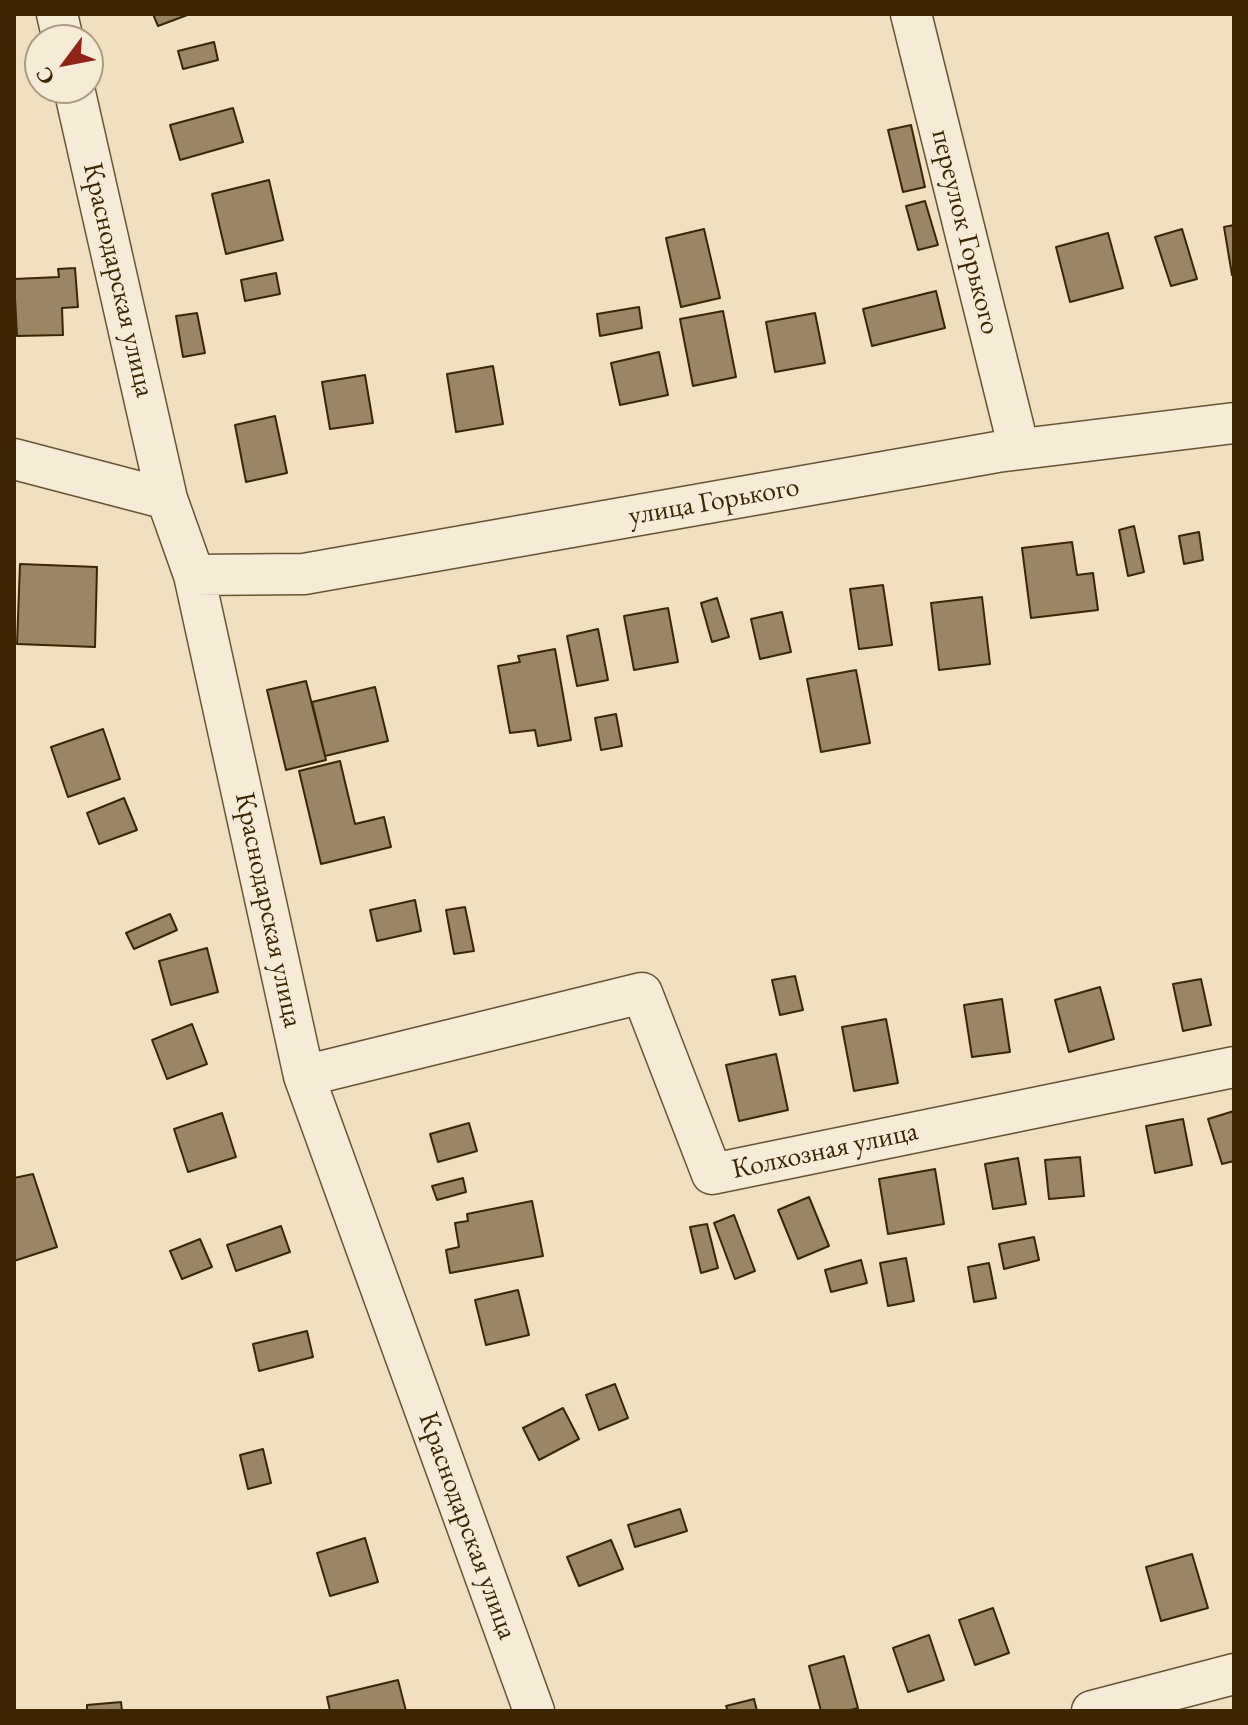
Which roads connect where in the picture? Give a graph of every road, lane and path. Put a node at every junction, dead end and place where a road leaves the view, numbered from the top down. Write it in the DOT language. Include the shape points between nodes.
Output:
graph roads {
  1 [pos="911,14"];
  2 [pos="78,104"];
  3 [pos="1234,423"];
  4 [pos="1019,449"];
  5 [pos="14,459"];
  6 [pos="167,499"];
  7 [pos="194,575"];
  8 [pos="1234,1067"];
  9 [pos="304,1076"];
  10 [pos="1234,1674"];
  11 [pos="534,1711"];
  12 [pos="1092,1711"];
  1 -- 4 [label="street, переулок Горького"];
  2 -- 6 [label="street, Краснодарская улица"];
  3 -- 4 [label="street, улица Горького"];
  4 -- 7 [label="street, улица Горького" via="304,574"];
  5 -- 6 [label="street"];
  6 -- 7 [label="street, Краснодарская улица"];
  7 -- 9 [label="street, Краснодарская улица"];
  8 -- 9 [label="street, Колхозная улица" via="712,1174 642,993"];
  9 -- 11 [label="street, Краснодарская улица"];
  10 -- 12 [label="street"];
}
